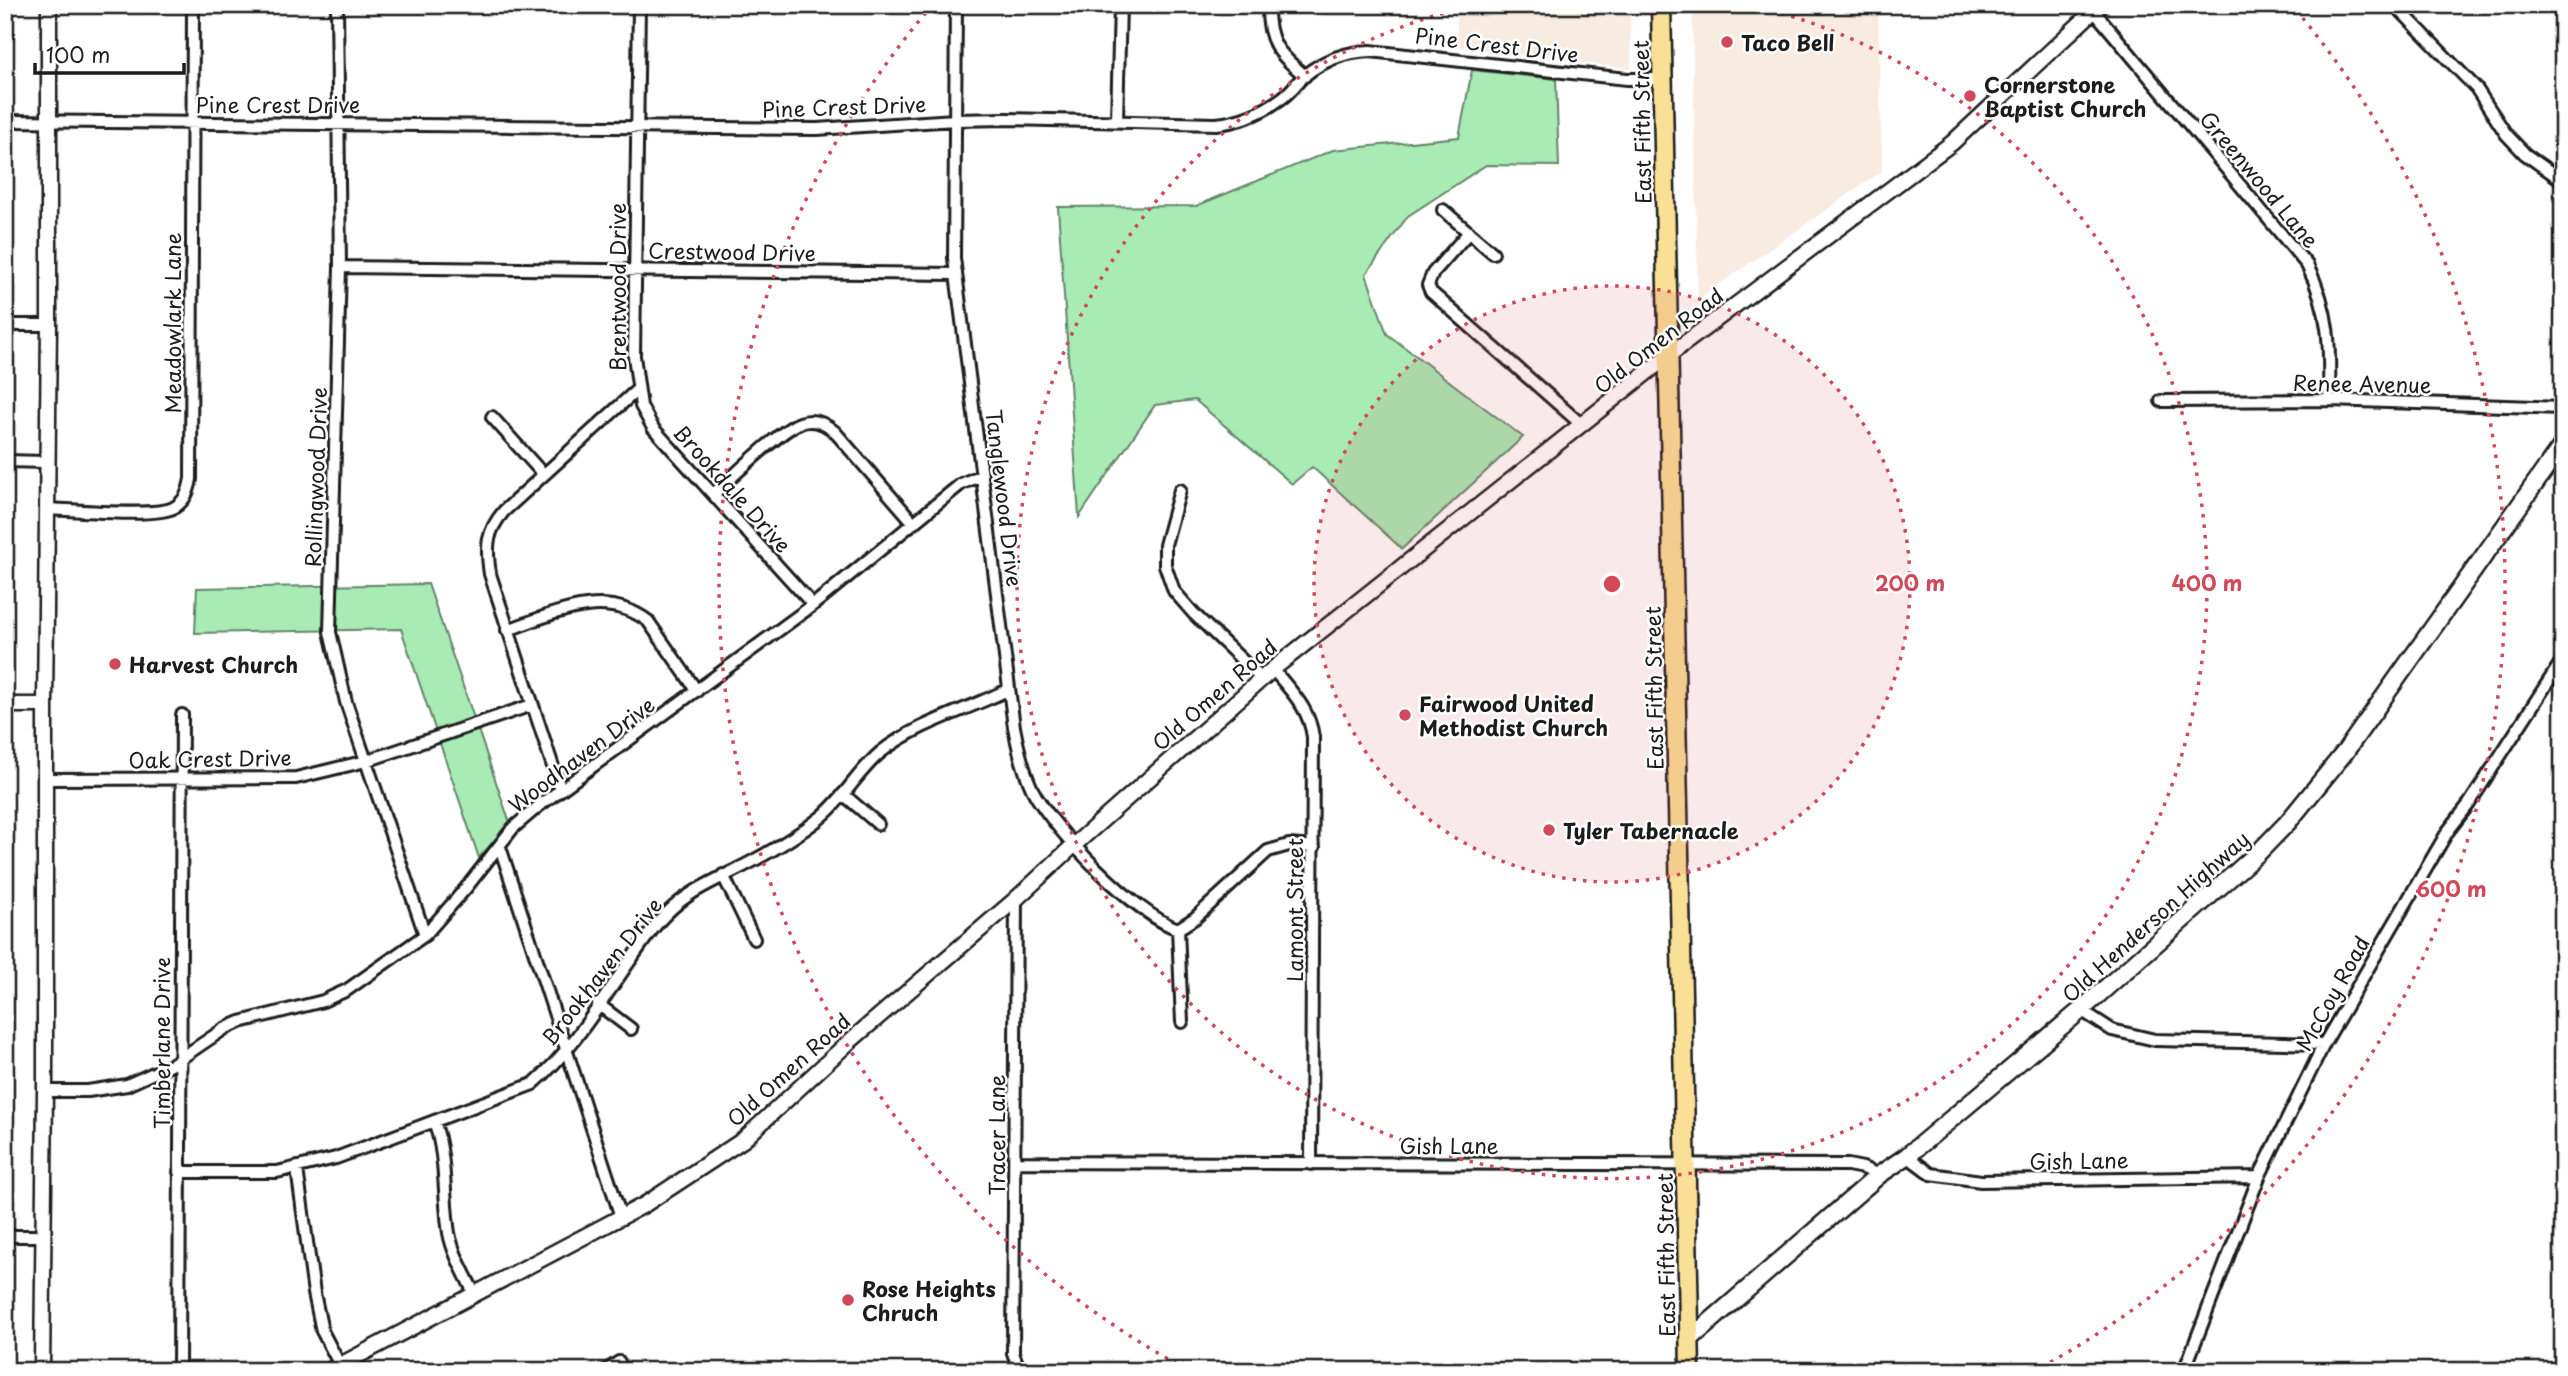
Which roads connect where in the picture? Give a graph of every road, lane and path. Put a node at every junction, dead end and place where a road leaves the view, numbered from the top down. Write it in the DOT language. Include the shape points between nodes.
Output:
graph roads {
  1 [pos="48,5"];
  2 [pos="193,5"];
  3 [pos="337,5"];
  4 [pos="639,5"];
  5 [pos="956,5"];
  6 [pos="1120,5"];
  7 [pos="1268,5"];
  8 [pos="1661,5"];
  9 [pos="2395,5"];
  10 [pos="2097,8"];
  11 [pos="1304,76"];
  12 [pos="1662,79"];
  13 [pos="955,120"];
  14 [pos="1117,120"];
  15 [pos="5,121"];
  16 [pos="48,121"];
  17 [pos="192,123"];
  18 [pos="338,124"];
  19 [pos="637,128"];
  20 [pos="2563,181"];
  21 [pos="1443,210"];
  22 [pos="1469,232"];
  23 [pos="1493,253"];
  24 [pos="340,267"];
  25 [pos="636,269"];
  26 [pos="956,274"];
  27 [pos="5,324"];
  28 [pos="49,324"];
  29 [pos="1669,355"];
  30 [pos="638,389"];
  31 [pos="2329,400"];
  32 [pos="2161,401"];
  33 [pos="2563,408"];
  34 [pos="492,417"];
  35 [pos="1582,425"];
  36 [pos="2563,444"];
  37 [pos="5,461"];
  38 [pos="46,462"];
  39 [pos="543,474"];
  40 [pos="982,475"];
  41 [pos="1180,490"];
  42 [pos="714,493"];
  43 [pos="48,509"];
  44 [pos="914,523"];
  45 [pos="813,605"];
  46 [pos="507,630"];
  47 [pos="2563,659"];
  48 [pos="1273,669"];
  49 [pos="1262,679"];
  50 [pos="1009,689"];
  51 [pos="697,691"];
  52 [pos="5,705"];
  53 [pos="44,705"];
  54 [pos="532,705"];
  55 [pos="182,715"];
  56 [pos="366,761"];
  57 [pos="181,778"];
  58 [pos="46,779"];
  59 [pos="560,788"];
  60 [pos="843,794"];
  61 [pos="878,824"];
  62 [pos="1073,846"];
  63 [pos="500,847"];
  64 [pos="1314,847"];
  65 [pos="723,875"];
  66 [pos="1016,899"];
  67 [pos="1178,929"];
  68 [pos="425,935"];
  69 [pos="754,939"];
  70 [pos="598,1004"];
  71 [pos="2081,1010"];
  72 [pos="1182,1022"];
  73 [pos="631,1029"];
  74 [pos="2324,1044"];
  75 [pos="566,1049"];
  76 [pos="180,1059"];
  77 [pos="45,1091"];
  78 [pos="434,1121"];
  79 [pos="1907,1156"];
  80 [pos="1016,1162"];
  81 [pos="1311,1164"];
  82 [pos="1686,1165"];
  83 [pos="297,1169"];
  84 [pos="179,1172"];
  85 [pos="1880,1175"];
  86 [pos="2259,1177"];
  87 [pos="621,1217"];
  88 [pos="5,1236"];
  89 [pos="42,1236"];
  90 [pos="474,1293"];
  91 [pos="1690,1339"];
  92 [pos="619,1362"];
  93 [pos="337,1369"];
  94 [pos="42,1371"];
  95 [pos="178,1371"];
  96 [pos="605,1371"];
  97 [pos="1020,1371"];
  98 [pos="1690,1371"];
  99 [pos="2184,1371"];
  1 -- 16 [label="street"];
  2 -- 17 [label="street, Meadowlark Lane"];
  3 -- 18 [label="street, Rollingwood Drive"];
  4 -- 19 [label="street, Brentwood Drive"];
  5 -- 13 [label="street, Tanglewood Drive"];
  6 -- 14 [label="street"];
  7 -- 11 [label="street" via="1274,45"];
  8 -- 12 [label="main road, East Fifth Street"];
  9 -- 20 [label="street" via="2476,88 2506,134"];
  10 -- 29 [label="street, Old Omen Road" via="1952,142"];
  10 -- 31 [label="street, Greenwood Lane" via="2307,265 2330,334"];
  11 -- 12 [label="street, Pine Crest Drive" via="1344,54 1378,51"];
  11 -- 14 [label="street, Pine Crest Drive" via="1280,100 1229,122"];
  12 -- 29 [label="main road, East Fifth Street"];
  13 -- 14 [label="street, Pine Crest Drive"];
  13 -- 19 [label="street, Pine Crest Drive" via="817,130"];
  13 -- 26 [label="street, Tanglewood Drive"];
  15 -- 16 [label="street, Pine Crest Drive"];
  16 -- 17 [label="street, Pine Crest Drive"];
  16 -- 28 [label="street"];
  17 -- 18 [label="street, Pine Crest Drive"];
  17 -- 43 [label="street, Meadowlark Lane" via="189,491 183,501 164,512"];
  18 -- 19 [label="street, Pine Crest Drive"];
  18 -- 24 [label="street, Rollingwood Drive"];
  19 -- 25 [label="street, Brentwood Drive"];
  21 -- 22 [label="street"];
  22 -- 23 [label="street"];
  22 -- 35 [label="street" via="1433,273 1428,285 1431,292"];
  24 -- 25 [label="street, Crestwood Drive"];
  24 -- 56 [label="street, Rollingwood Drive" via="330,632"];
  25 -- 26 [label="street, Crestwood Drive"];
  25 -- 30 [label="street, Brentwood Drive" via="634,371"];
  26 -- 40 [label="street, Tanglewood Drive"];
  27 -- 28 [label="street"];
  28 -- 38 [label="street"];
  29 -- 35 [label="street, Old Omen Road"];
  29 -- 82 [label="main road, East Fifth Street"];
  30 -- 39 [label="street, Brentwood Drive"];
  30 -- 42 [label="street, Brookdale Drive" via="653,428"];
  31 -- 32 [label="street, Renee Avenue"];
  31 -- 33 [label="street, Renee Avenue"];
  34 -- 39 [label="street"];
  35 -- 48 [label="street, Old Omen Road"];
  36 -- 71 [label="main road, Old Henderson Highway" via="2319,785 2259,852"];
  37 -- 38 [label="street"];
  38 -- 43 [label="street"];
  39 -- 46 [label="street, Brentwood Drive" via="492,525 488,558"];
  40 -- 44 [label="street, Woodhaven Drive" via="961,485"];
  40 -- 50 [label="street, Tanglewood Drive"];
  41 -- 49 [label="street" via="1166,545 1165,565 1174,591"];
  42 -- 44 [label="street" via="789,429 808,421 820,422 835,432"];
  42 -- 45 [label="street, Brookdale Drive"];
  43 -- 53 [label="street"];
  44 -- 45 [label="street, Woodhaven Drive"];
  45 -- 51 [label="street, Woodhaven Drive"];
  46 -- 51 [label="street" via="570,608 593,603 616,606 648,621"];
  46 -- 54 [label="street, Brentwood Drive"];
  47 -- 74 [label="street, McCoy Road" via="2448,831"];
  48 -- 49 [label="street, Old Omen Road"];
  48 -- 64 [label="street, Lamont Street" via="1311,720"];
  49 -- 62 [label="street, Old Omen Road"];
  50 -- 60 [label="street, Brookhaven Drive" via="900,739 879,754"];
  50 -- 62 [label="street, Tanglewood Drive" via="1021,761 1033,792"];
  51 -- 59 [label="street, Woodhaven Drive"];
  52 -- 53 [label="street"];
  53 -- 58 [label="street"];
  54 -- 56 [label="street, Oak Crest Drive"];
  54 -- 59 [label="street, Brentwood Drive"];
  55 -- 57 [label="street, Timberlane Drive"];
  56 -- 57 [label="street, Oak Crest Drive" via="296,778"];
  56 -- 68 [label="street, Rollingwood Drive"];
  57 -- 58 [label="street, Oak Crest Drive"];
  57 -- 76 [label="street, Timberlane Drive"];
  58 -- 77 [label="street"];
  59 -- 63 [label="street, Woodhaven Drive" via="513,828"];
  60 -- 61 [label="street"];
  60 -- 65 [label="street, Brookhaven Drive" via="821,818"];
  62 -- 66 [label="street, Old Omen Road"];
  62 -- 67 [label="street, Tanglewood Drive" via="1136,904"];
  63 -- 68 [label="street, Woodhaven Drive"];
  63 -- 75 [label="street"];
  64 -- 67 [label="street" via="1289,845 1268,851 1195,919"];
  64 -- 81 [label="street, Lamont Street"];
  65 -- 69 [label="street"];
  65 -- 70 [label="street, Brookhaven Drive" via="683,898 665,915"];
  66 -- 80 [label="street, Tracer Lane"];
  66 -- 87 [label="street, Old Omen Road" via="743,1140"];
  67 -- 72 [label="street"];
  68 -- 76 [label="street, Woodhaven Drive" via="347,990 232,1025"];
  70 -- 73 [label="street"];
  70 -- 75 [label="street, Brookhaven Drive"];
  71 -- 74 [label="street" via="2112,1030 2155,1040"];
  71 -- 79 [label="main road, Old Henderson Highway"];
  74 -- 86 [label="street, McCoy Road"];
  75 -- 78 [label="street, Brookhaven Drive" via="533,1084"];
  75 -- 87 [label="street"];
  76 -- 77 [label="street, Woodhaven Drive" via="116,1087"];
  76 -- 84 [label="street, Timberlane Drive"];
  77 -- 89 [label="street"];
  78 -- 83 [label="street, Brookhaven Drive"];
  78 -- 90 [label="street" via="440,1136 449,1235"];
  79 -- 85 [label="main road, Old Henderson Highway"];
  79 -- 86 [label="street, Gish Lane" via="1931,1174 1981,1181"];
  80 -- 81 [label="street, Gish Lane"];
  80 -- 97 [label="street, Tracer Lane" via="1013,1353"];
  81 -- 82 [label="street, Gish Lane"];
  82 -- 85 [label="street, Gish Lane" via="1848,1165"];
  82 -- 91 [label="main road, East Fifth Street"];
  83 -- 84 [label="street, Brookhaven Drive"];
  83 -- 93 [label="street" via="313,1293"];
  84 -- 95 [label="street, Timberlane Drive"];
  85 -- 91 [label="main road, Old Henderson Highway"];
  86 -- 99 [label="street, McCoy Road"];
  87 -- 90 [label="street, Old Omen Road"];
  88 -- 89 [label="street"];
  89 -- 94 [label="street"];
  90 -- 93 [label="street, Old Omen Road"];
  91 -- 98 [label="main road, East Fifth Street"];
  92 -- 96 [label="street"];
}
